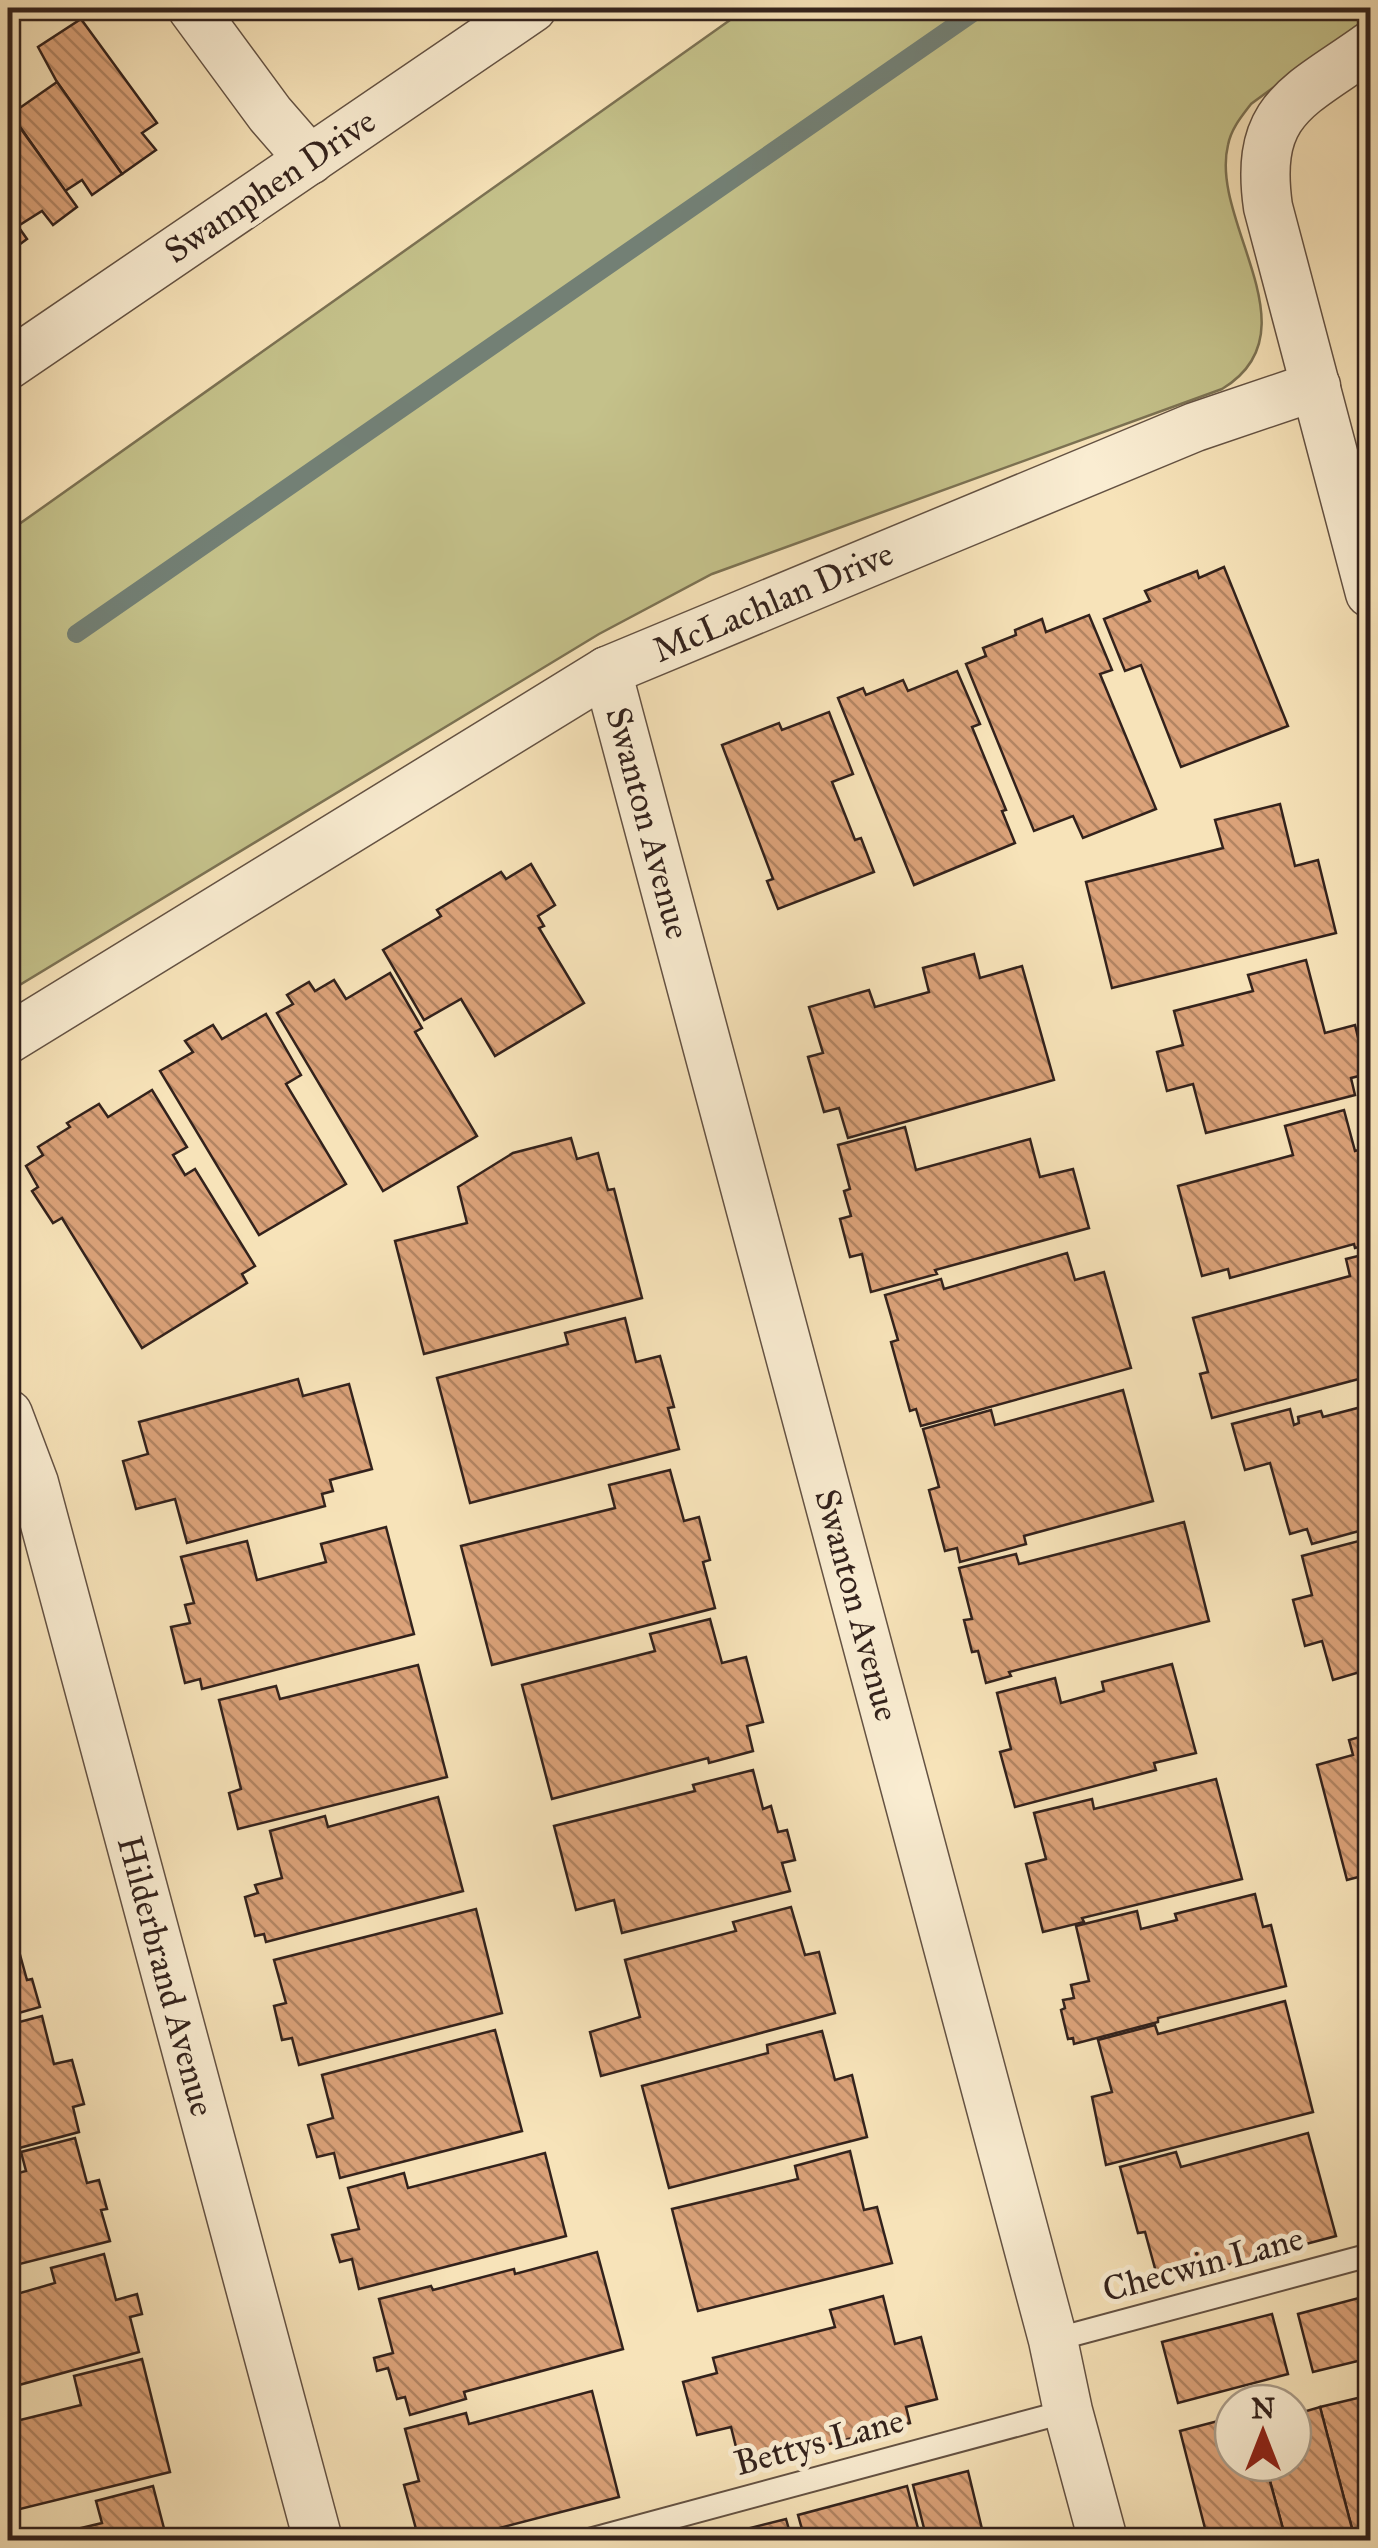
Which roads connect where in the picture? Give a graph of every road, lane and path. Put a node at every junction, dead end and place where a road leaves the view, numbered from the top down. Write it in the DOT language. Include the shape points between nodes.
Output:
graph roads {
  1 [pos="192,8"];
  2 [pos="532,8"];
  3 [pos="1370,46"];
  4 [pos="310,160"];
  5 [pos="8,365"];
  6 [pos="1316,386"];
  7 [pos="1370,593"];
  8 [pos="607,671"];
  9 [pos="8,1039"];
  10 [pos="8,1414"];
  11 [pos="1370,2255"];
  12 [pos="1054,2340"];
  13 [pos="1068,2410"];
  14 [pos="318,2540"];
  15 [pos="588,2540"];
  16 [pos="1102,2540"];
  1 -- 4 [label="street"];
  2 -- 4 [label="street, Swamphen Drive"];
  3 -- 6 [label="street" via="1279,116 1264,158 1268,207"];
  4 -- 5 [label="street, Swamphen Drive"];
  6 -- 7 [label="street"];
  6 -- 8 [label="street, McLachlan Drive" via="1195,427"];
  8 -- 9 [label="street, McLachlan Drive"];
  8 -- 12 [label="street, Swanton Avenue"];
  10 -- 14 [label="street, Hilderbrand Avenue" via="34,1483"];
  11 -- 12 [label="lane, Checwin Lane"];
  12 -- 13 [label="street, Swanton Avenue"];
  13 -- 15 [label="lane, Bettys Lane"];
  13 -- 16 [label="street, Swanton Avenue"];
}
